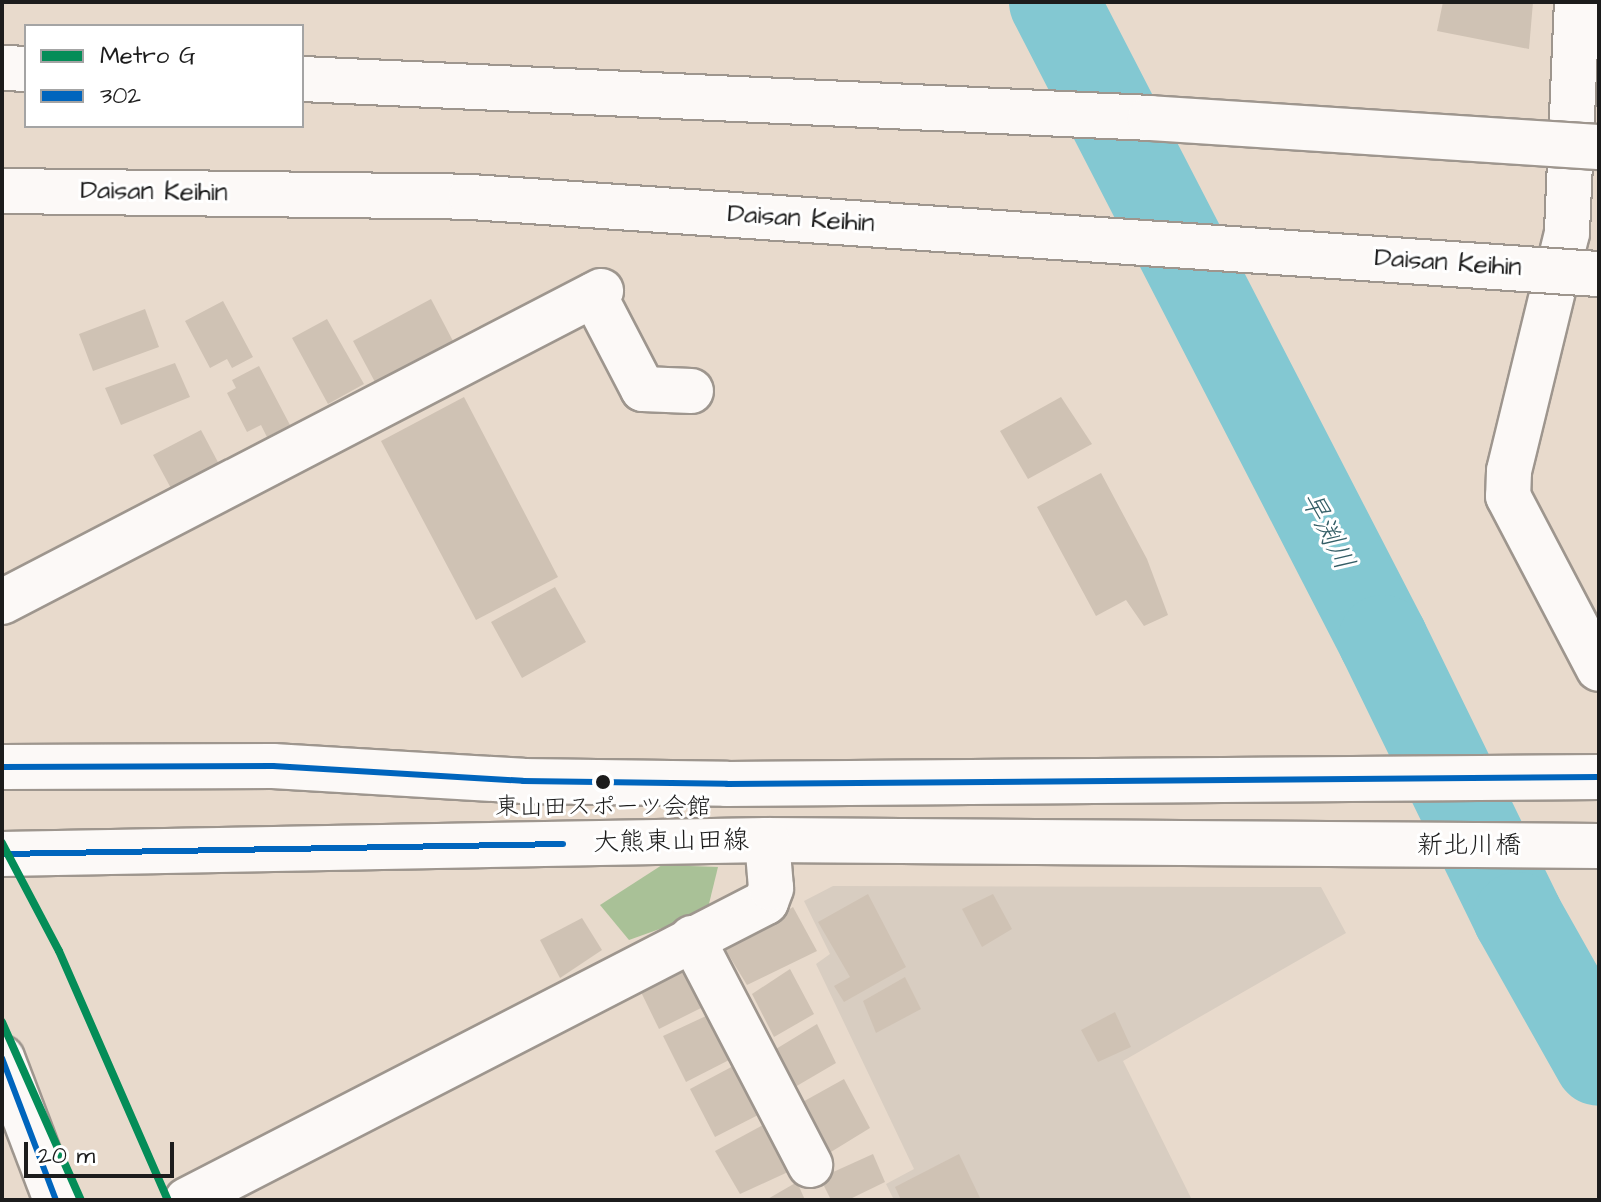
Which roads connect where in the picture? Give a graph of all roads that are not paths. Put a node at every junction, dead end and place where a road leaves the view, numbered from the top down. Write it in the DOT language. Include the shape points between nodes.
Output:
graph roads {
  1 [pos="1577,2"];
  2 [pos="2,68"];
  3 [pos="24,69"];
  4 [pos="304,79"];
  5 [pos="1599,147"];
  6 [pos="2,191"];
  7 [pos="1599,274"];
  8 [pos="691,391"];
  9 [pos="2,602"];
  10 [pos="1599,669"];
  11 [pos="2,767"];
  12 [pos="1593,778"];
  13 [pos="767,840"];
  14 [pos="1340,846"];
  15 [pos="1599,846"];
  16 [pos="2,854"];
  17 [pos="692,938"];
  18 [pos="2,1058"];
  19 [pos="810,1165"];
  20 [pos="56,1200"];
  21 [pos="187,1200"];
  1 -- 10 [label="main road" via="1567,233 1509,471 1508,496"];
  2 -- 3 [label="main road"];
  4 -- 5 [label="main road, bridge" via="1150,118"];
  6 -- 7 [label="main road, Daisan Keihin, bridge" via="471,197"];
  8 -- 9 [label="main road" via="643,389 598,293"];
  11 -- 12 [label="main road" via="273,766 523,781 727,784"];
  13 -- 14 [label="main road, 大熊東山田線"];
  13 -- 16 [label="main road, 大熊東山田線"];
  13 -- 17 [label="main road" via="771,879 766,902"];
  14 -- 15 [label="main road, 新北川橋"];
  17 -- 19 [label="main road"];
  17 -- 21 [label="main road" via="316,1138"];
  18 -- 20 [label="main road"];
}
